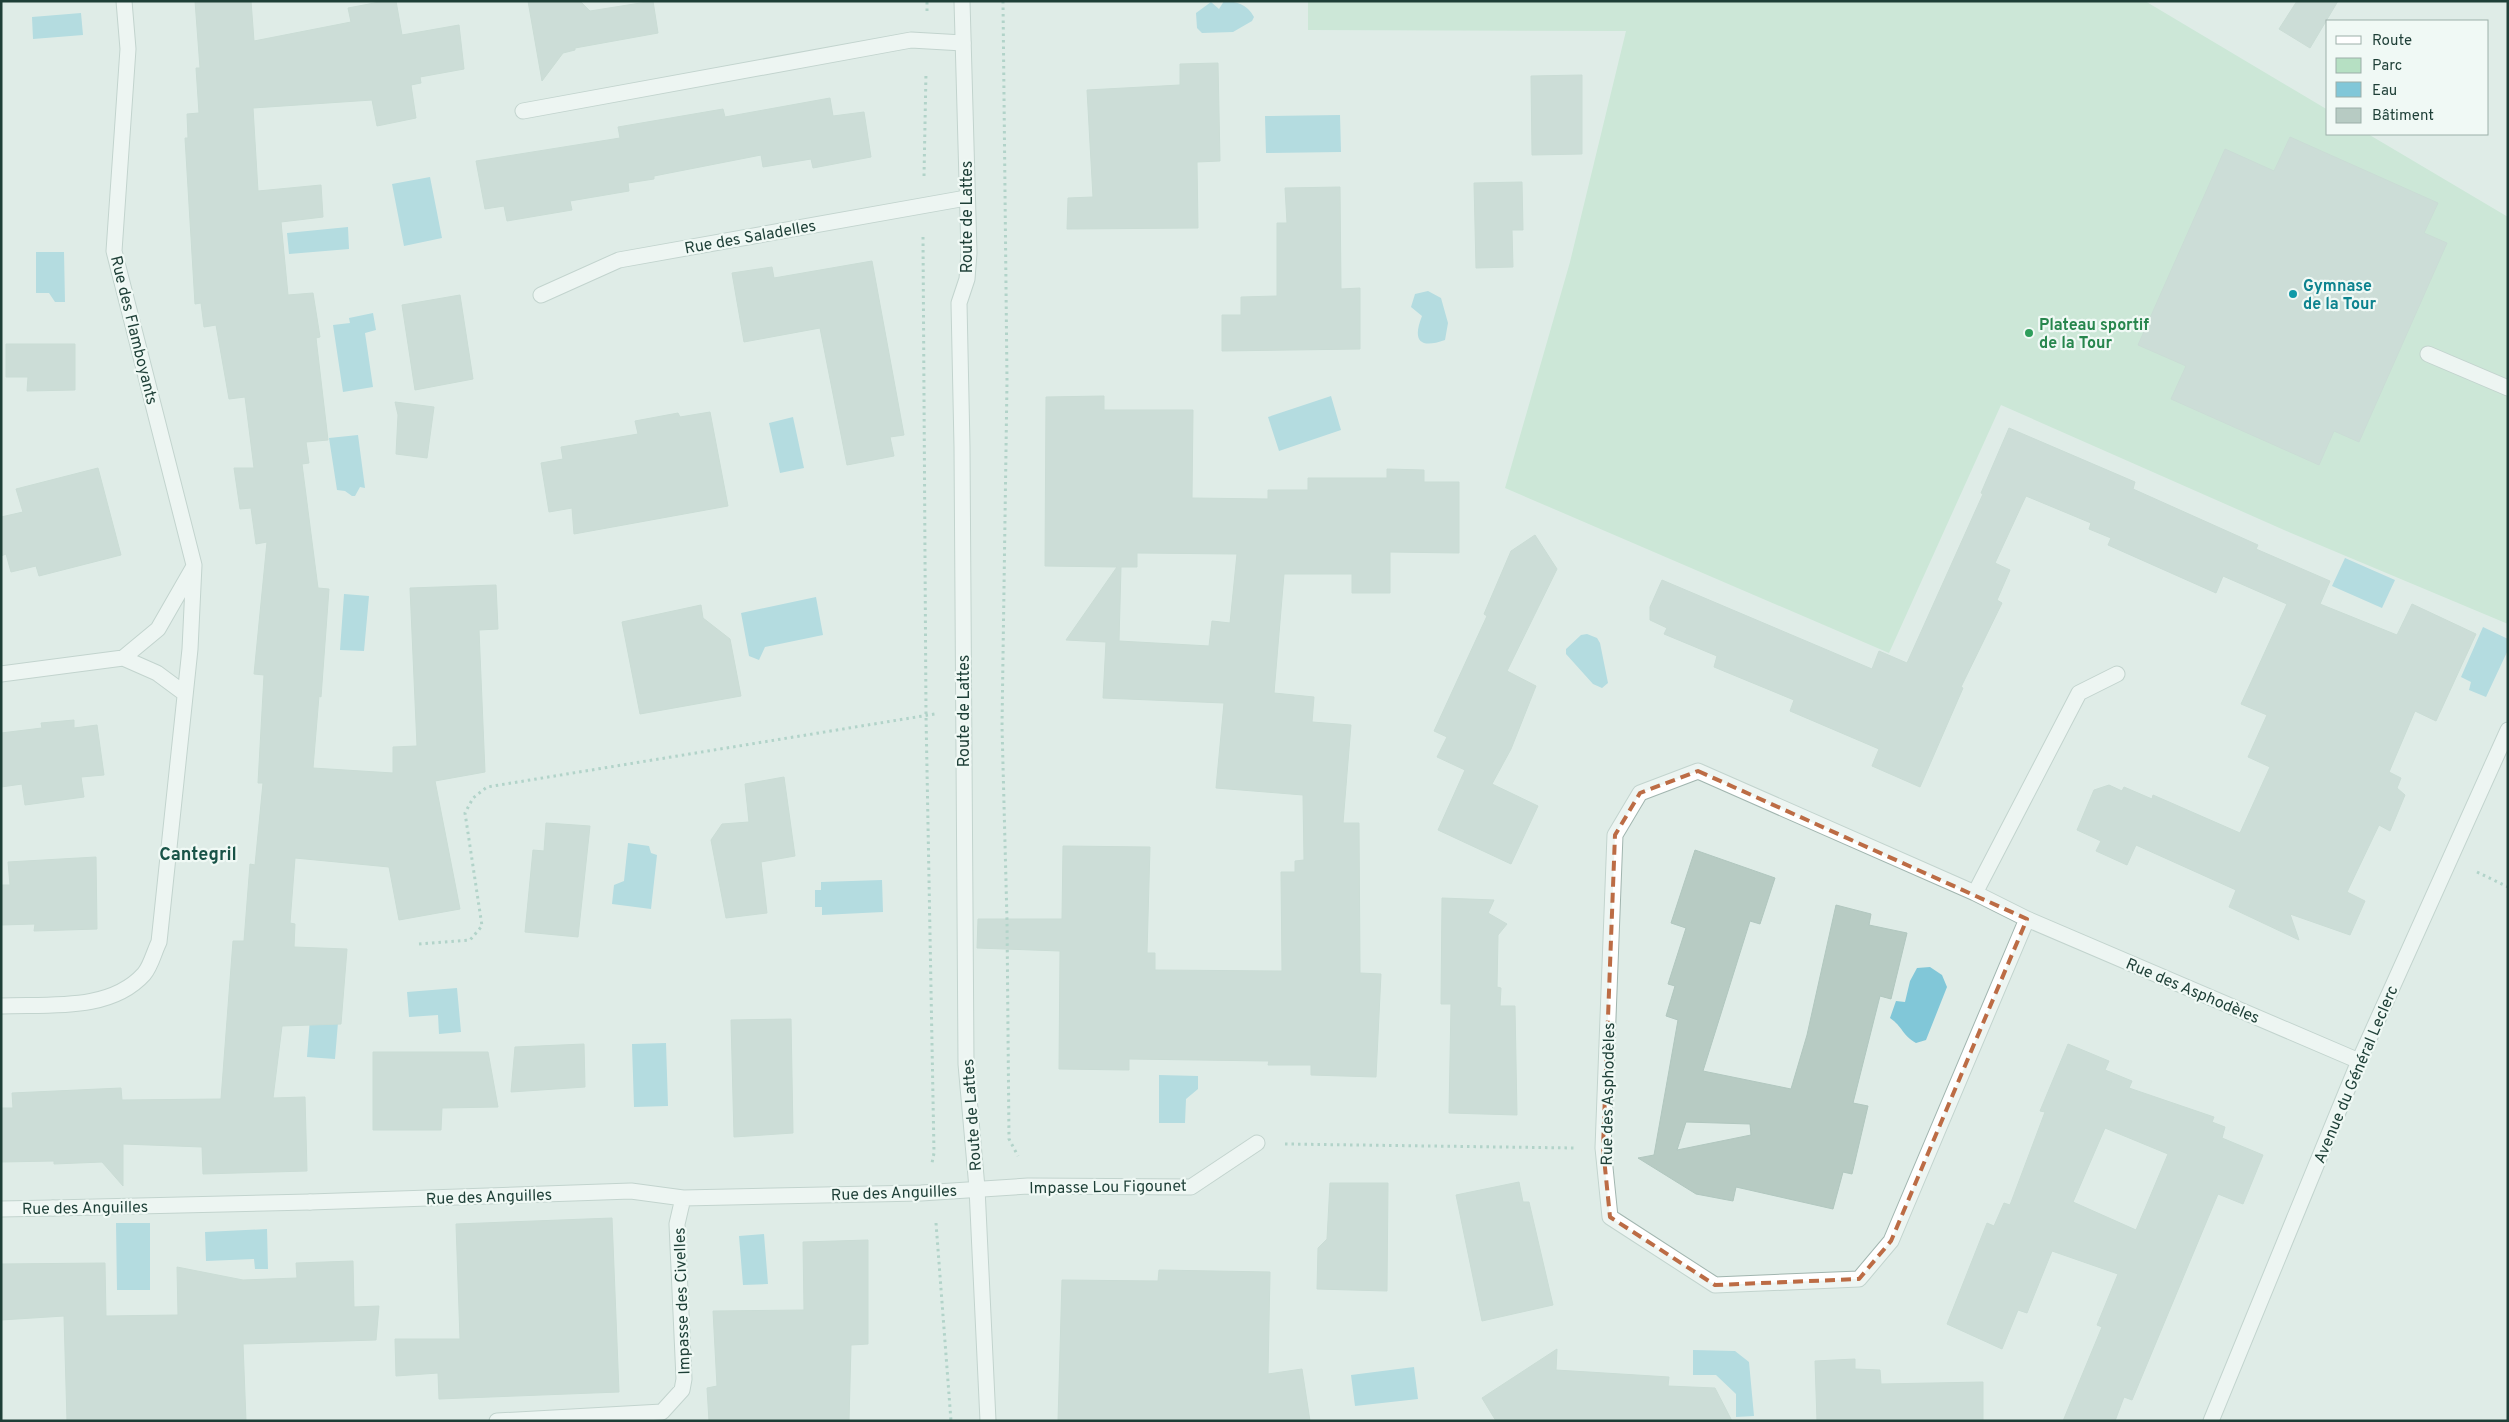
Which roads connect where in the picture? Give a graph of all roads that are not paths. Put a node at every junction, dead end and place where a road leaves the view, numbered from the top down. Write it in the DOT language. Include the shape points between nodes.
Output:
graph roads {
  1 [pos="124,1"];
  2 [pos="962,1"];
  3 [pos="963,43"];
  4 [pos="524,111"];
  5 [pos="966,198"];
  6 [pos="541,295"];
  7 [pos="2428,354"];
  8 [pos="2508,388"];
  9 [pos="194,565"];
  10 [pos="124,658"];
  11 [pos="1,674"];
  12 [pos="2117,674"];
  13 [pos="184,693"];
  14 [pos="2508,730"];
  15 [pos="1975,893"];
  16 [pos="2027,919"];
  17 [pos="1,1006"];
  18 [pos="2359,1061"];
  19 [pos="1257,1143"];
  20 [pos="977,1188"];
  21 [pos="683,1198"];
  22 [pos="1,1209"];
  23 [pos="497,1421"];
  24 [pos="988,1421"];
  25 [pos="2210,1421"];
  1 -- 9 [label="street, Rue des Flamboyants" via="128,49 114,251"];
  2 -- 3 [label="street, Route de Lattes"];
  3 -- 4 [label="street" via="911,40"];
  3 -- 5 [label="street, Route de Lattes"];
  5 -- 6 [label="street, Rue des Saladelles" via="618,260"];
  5 -- 20 [label="street, Route de Lattes" via="969,253 967,279 959,303 966,1064"];
  7 -- 8 [label="street"];
  9 -- 10 [label="street" via="158,629"];
  9 -- 13 [label="street, Rue des Flamboyants" via="190,649"];
  10 -- 11 [label="street"];
  10 -- 13 [label="street" via="157,673"];
  12 -- 15 [label="street" via="2079,694"];
  13 -- 17 [label="street, Rue des Flamboyants" via="158,942 145,973 122,992 94,1002"];
  14 -- 18 [label="street, Avenue du Général Leclerc"];
  15 -- 16 [label="street, Rue des Asphodèles"];
  15 -- 16 [label="street, Rue des Asphodèles" via="1698,771 1640,794 1615,835 1603,1148 1610,1217 1715,1285 1859,1279 1891,1241"];
  16 -- 18 [label="street, Rue des Asphodèles"];
  18 -- 25 [label="street, Avenue du Général Leclerc"];
  19 -- 20 [label="street, Impasse Lou Figounet" via="1191,1187"];
  20 -- 21 [label="street, Rue des Anguilles" via="921,1193"];
  20 -- 24 [label="street, Route de Lattes"];
  21 -- 22 [label="street, Rue des Anguilles" via="631,1191"];
  21 -- 23 [label="street, Impasse des Civelles" via="677,1224 682,1390 662,1412"];
}
